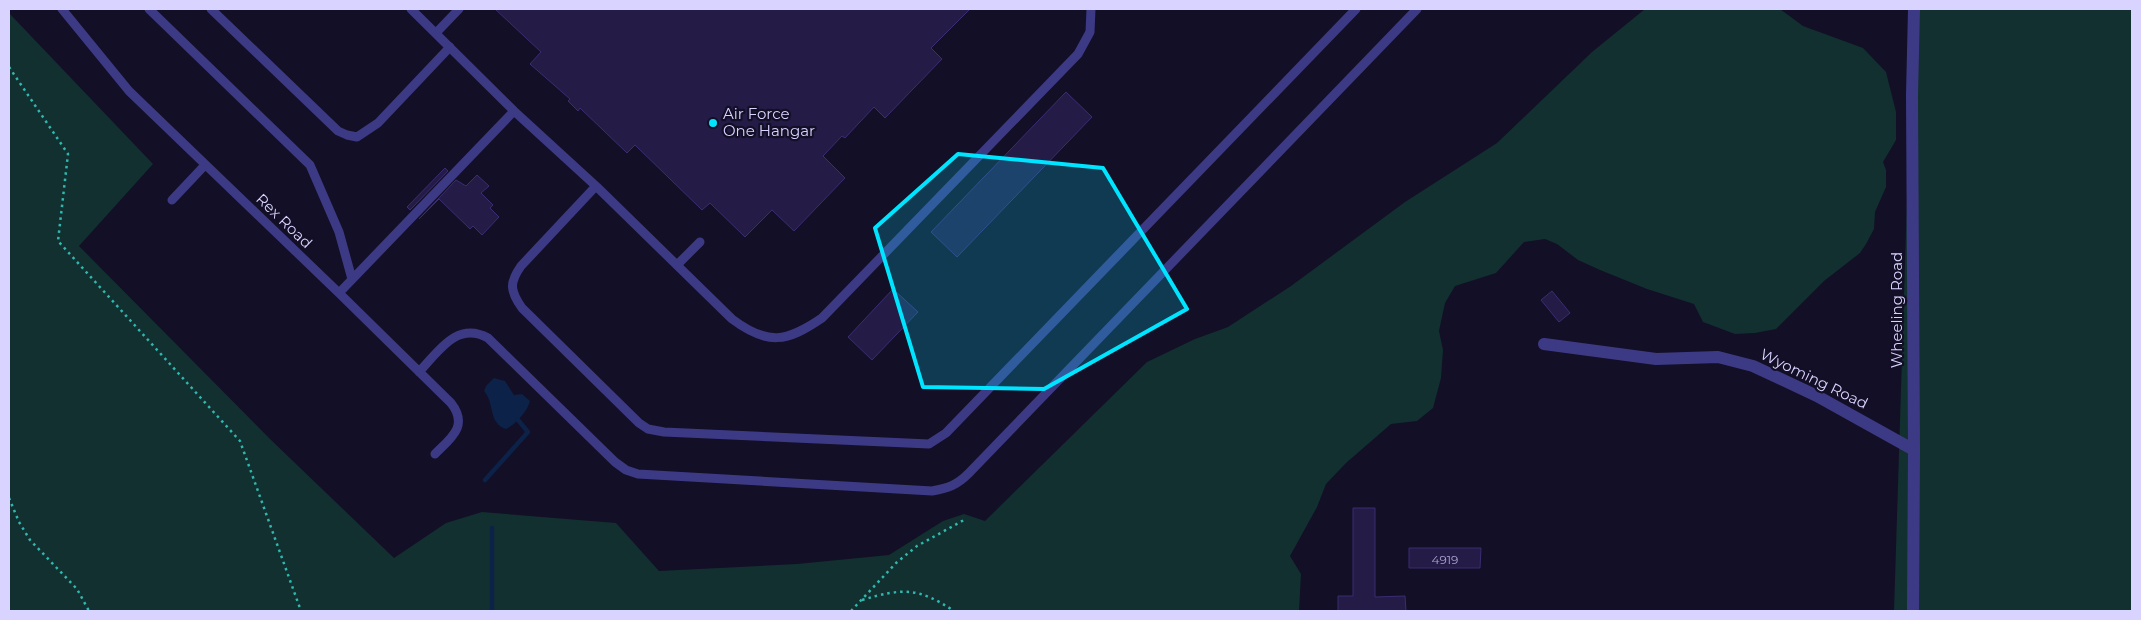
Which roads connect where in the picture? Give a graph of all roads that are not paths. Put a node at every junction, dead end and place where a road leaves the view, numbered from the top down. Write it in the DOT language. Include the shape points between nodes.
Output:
graph roads {
  1 [pos="62,9"];
  2 [pos="150,9"];
  3 [pos="211,9"];
  4 [pos="411,9"];
  5 [pos="459,9"];
  6 [pos="1091,9"];
  7 [pos="1356,9"];
  8 [pos="1418,9"];
  9 [pos="1914,9"];
  10 [pos="436,33"];
  11 [pos="450,47"];
  12 [pos="514,111"];
  13 [pos="205,164"];
  14 [pos="596,186"];
  15 [pos="172,200"];
  16 [pos="700,242"];
  17 [pos="677,265"];
  18 [pos="352,279"];
  19 [pos="339,293"];
  20 [pos="1544,344"];
  21 [pos="420,372"];
  22 [pos="1914,450"];
  23 [pos="435,454"];
  24 [pos="1913,611"];
  1 -- 13 [label="lane, Rex Road" via="129,91"];
  2 -- 18 [label="lane" via="310,165 339,232"];
  3 -- 11 [label="lane" via="338,131 357,137 378,122"];
  4 -- 10 [label="lane"];
  5 -- 10 [label="lane"];
  6 -- 17 [label="lane" via="1090,32 1078,54 822,318 802,332 785,338 765,338 747,330"];
  7 -- 14 [label="lane" via="946,433 929,444 664,432 648,429 639,423 522,308 512,287 521,266"];
  8 -- 21 [label="lane" via="969,473 958,484 948,488 932,490 638,474 615,462 488,338 478,333 466,332 456,336"];
  9 -- 22 [label="street, Wheeling Road"];
  10 -- 11 [label="lane"];
  11 -- 12 [label="lane"];
  12 -- 14 [label="lane"];
  12 -- 18 [label="lane"];
  13 -- 15 [label="lane"];
  13 -- 19 [label="lane, Rex Road"];
  14 -- 17 [label="lane"];
  16 -- 17 [label="lane"];
  18 -- 19 [label="lane"];
  19 -- 21 [label="lane, Rex Road"];
  20 -- 22 [label="street, Wyoming Road" via="1656,359 1718,357 1753,366 1830,403"];
  21 -- 23 [label="lane, Rex Road" via="451,403 460,419 453,435"];
  22 -- 24 [label="street, Wheeling Road"];
}
